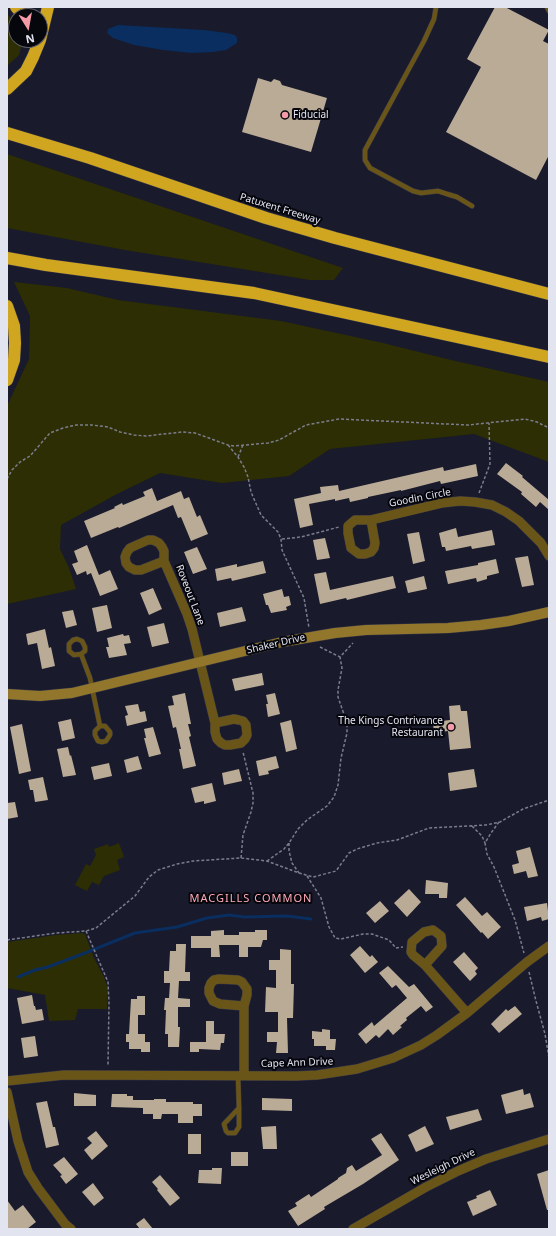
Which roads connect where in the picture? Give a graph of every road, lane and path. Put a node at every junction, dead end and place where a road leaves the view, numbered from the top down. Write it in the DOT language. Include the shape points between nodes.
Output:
graph roads {
  1 [pos="48,7"];
  2 [pos="436,7"];
  3 [pos="547,7"];
  4 [pos="549,11"];
  5 [pos="32,48"];
  6 [pos="33,57"];
  7 [pos="7,89"];
  8 [pos="7,133"];
  9 [pos="472,206"];
  10 [pos="7,258"];
  11 [pos="549,294"];
  12 [pos="7,306"];
  13 [pos="549,357"];
  14 [pos="7,380"];
  15 [pos="489,424"];
  16 [pos="549,428"];
  17 [pos="228,445"];
  18 [pos="243,445"];
  19 [pos="238,457"];
  20 [pos="7,479"];
  21 [pos="475,502"];
  22 [pos="371,520"];
  23 [pos="348,526"];
  24 [pos="281,539"];
  25 [pos="549,556"];
  26 [pos="164,561"];
  27 [pos="549,612"];
  28 [pos="309,625"];
  29 [pos="353,643"];
  30 [pos="320,647"];
  31 [pos="82,654"];
  32 [pos="340,657"];
  33 [pos="200,661"];
  34 [pos="92,689"];
  35 [pos="7,694"];
  36 [pos="215,723"];
  37 [pos="100,726"];
  38 [pos="241,742"];
  39 [pos="549,800"];
  40 [pos="500,822"];
  41 [pos="472,826"];
  42 [pos="290,843"];
  43 [pos="485,843"];
  44 [pos="241,858"];
  45 [pos="267,861"];
  46 [pos="299,873"];
  47 [pos="307,876"];
  48 [pos="86,931"];
  49 [pos="7,940"];
  50 [pos="549,946"];
  51 [pos="410,947"];
  52 [pos="527,962"];
  53 [pos="425,965"];
  54 [pos="244,1006"];
  55 [pos="467,1013"];
  56 [pos="549,1058"];
  57 [pos="108,1075"];
  58 [pos="241,1075"];
  59 [pos="7,1082"];
  60 [pos="7,1092"];
  61 [pos="239,1108"];
  62 [pos="549,1139"];
  63 [pos="65,1227"];
  64 [pos="353,1229"];
  1 -- 6 [label="highway"];
  2 -- 9 [label="lane" via="434,19 424,41 365,150 365,160 373,170 412,191 438,191 457,197"];
  3 -- 4 [label="lane"];
  5 -- 6 [label="highway"];
  6 -- 7 [label="highway" via="26,71"];
  8 -- 11 [label="highway, Patuxent Freeway" via="90,158 266,218"];
  10 -- 13 [label="highway" via="254,293"];
  12 -- 14 [label="highway" via="14,326 15,343 14,360"];
  15 -- 16 [label="path" via="525,419"];
  15 -- 18 [label="path" via="450,425 339,419 306,425 274,442"];
  15 -- 21 [label="path" via="490,464"];
  17 -- 18 [label="path"];
  17 -- 19 [label="path"];
  17 -- 20 [label="path" via="195,433 146,436 120,432 108,427 76,425 50,433 30,456 12,470"];
  18 -- 19 [label="path"];
  19 -- 24 [label="path" via="261,515 278,532"];
  21 -- 22 [label="street, Goodin Circle" via="442,503"];
  21 -- 25 [label="street, Goodin Circle" via="492,505 520,521 541,543"];
  22 -- 23 [label="street, Goodin Circle" via="355,520"];
  22 -- 23 [label="street" via="375,543 371,552 365,554 359,554 351,548"];
  23 -- 24 [label="path"];
  24 -- 28 [label="path" via="282,550 304,598"];
  26 -- 33 [label="street, Roveout Lane" via="187,614"];
  27 -- 33 [label="street, Shaker Drive" via="481,625 335,633"];
  29 -- 32 [label="path"];
  30 -- 32 [label="path"];
  31 -- 34 [label="lane"];
  32 -- 42 [label="path" via="342,668 338,697 347,723 347,733 338,785 334,797 327,806 307,820"];
  33 -- 34 [label="street, Shaker Drive"];
  33 -- 36 [label="street, Roveout Lane"];
  34 -- 35 [label="street, Shaker Drive" via="56,695"];
  34 -- 37 [label="lane"];
  36 -- 38 [label="street" via="215,732 221,743 230,745"];
  36 -- 38 [label="street" via="234,719 243,721 246,724 247,735"];
  38 -- 44 [label="path" via="253,793"];
  39 -- 40 [label="path" via="522,809"];
  40 -- 41 [label="path"];
  40 -- 43 [label="path"];
  41 -- 43 [label="path"];
  41 -- 47 [label="path" via="430,828 397,840 357,849 350,853 336,871 313,877"];
  42 -- 45 [label="path" via="278,855"];
  42 -- 46 [label="path" via="292,863"];
  43 -- 52 [label="path" via="515,920"];
  44 -- 45 [label="path"];
  44 -- 48 [label="path" via="193,861 158,870 135,896 96,928"];
  45 -- 46 [label="path"];
  46 -- 47 [label="path"];
  47 -- 51 [label="path" via="321,898 329,927 335,938 372,934 389,940 396,948"];
  48 -- 49 [label="path"];
  48 -- 57 [label="path" via="108,982"];
  50 -- 52 [label="street, Cape Ann Drive"];
  51 -- 53 [label="street" via="413,955"];
  51 -- 53 [label="street" via="424,932 433,930 439,933 442,946"];
  52 -- 55 [label="street, Cape Ann Drive"];
  52 -- 56 [label="path"];
  53 -- 55 [label="street"];
  54 -- 58 [label="street"];
  55 -- 58 [label="street, Cape Ann Drive" via="421,1045 393,1058 357,1069 317,1075"];
  57 -- 58 [label="street, Cape Ann Drive"];
  57 -- 59 [label="street, Cape Ann Drive" via="64,1075"];
  58 -- 61 [label="lane"];
  60 -- 63 [label="street" via="28,1172"];
  61 -- 61 [label="lane" via="238,1130 228,1133 224,1124"];
  62 -- 64 [label="street, Wesleigh Drive" via="508,1151 458,1171"];
}
